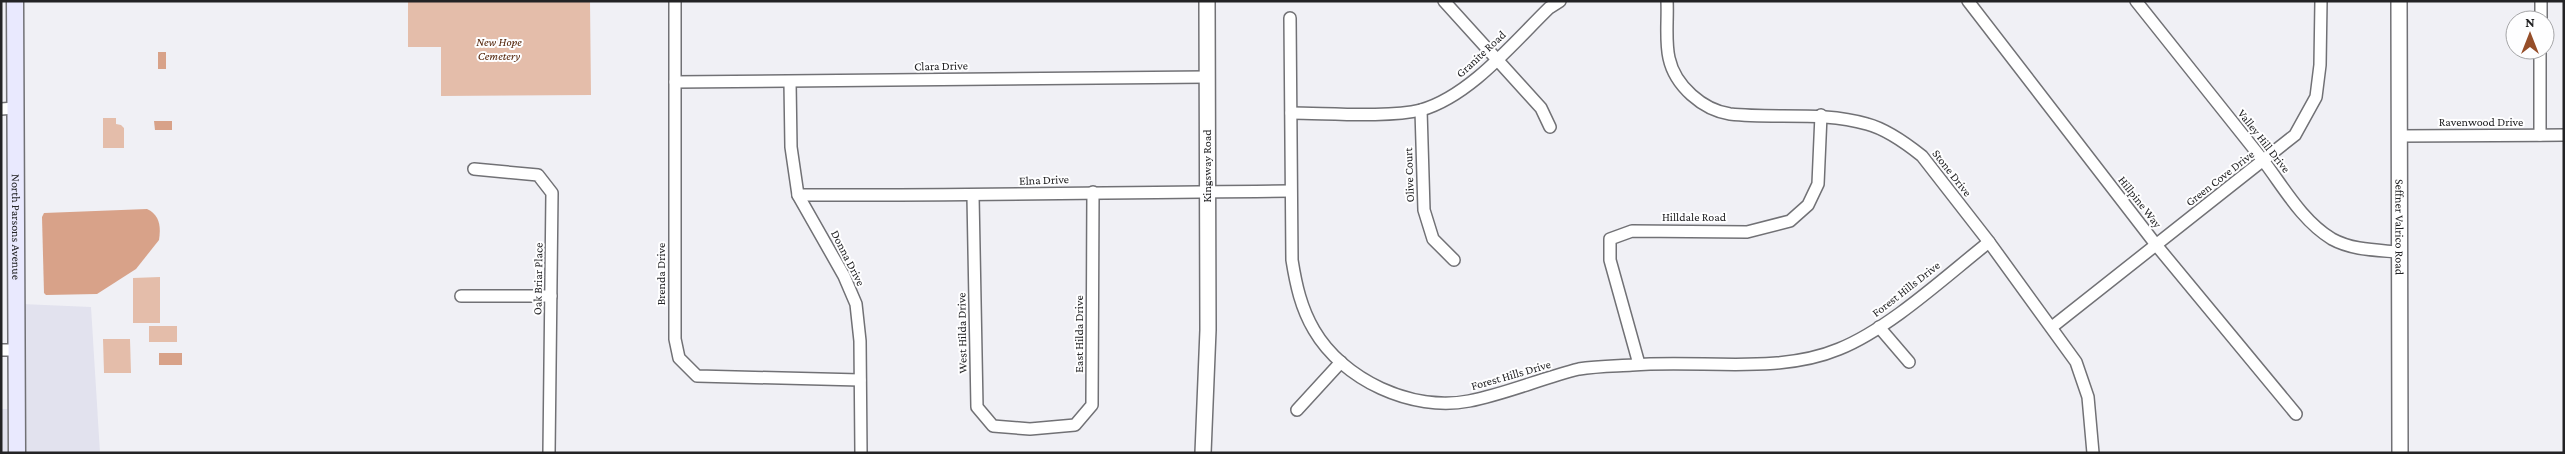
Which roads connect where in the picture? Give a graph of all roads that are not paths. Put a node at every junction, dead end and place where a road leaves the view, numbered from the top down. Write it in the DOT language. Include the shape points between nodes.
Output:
graph roads {
  1 [pos="15,1"];
  2 [pos="675,1"];
  3 [pos="1207,1"];
  4 [pos="1444,1"];
  5 [pos="1560,1"];
  6 [pos="1667,1"];
  7 [pos="1968,1"];
  8 [pos="2136,1"];
  9 [pos="2321,1"];
  10 [pos="2399,1"];
  11 [pos="1290,18"];
  12 [pos="1496,59"];
  13 [pos="2540,60"];
  14 [pos="1207,77"];
  15 [pos="675,82"];
  16 [pos="790,82"];
  17 [pos="8,108"];
  18 [pos="1421,110"];
  19 [pos="1290,112"];
  20 [pos="1821,116"];
  21 [pos="1550,127"];
  22 [pos="2540,135"];
  23 [pos="2564,135"];
  24 [pos="2399,136"];
  25 [pos="2264,162"];
  26 [pos="474,169"];
  27 [pos="1290,191"];
  28 [pos="1094,192"];
  29 [pos="1208,192"];
  30 [pos="798,195"];
  31 [pos="973,196"];
  32 [pos="1989,242"];
  33 [pos="2157,246"];
  34 [pos="2398,252"];
  35 [pos="1454,260"];
  36 [pos="461,296"];
  37 [pos="551,296"];
  38 [pos="1879,327"];
  39 [pos="2052,327"];
  40 [pos="1208,330"];
  41 [pos="9,350"];
  42 [pos="1341,362"];
  43 [pos="1909,362"];
  44 [pos="1639,364"];
  45 [pos="860,380"];
  46 [pos="1297,410"];
  47 [pos="2296,414"];
  48 [pos="1030,430"];
  49 [pos="18,453"];
  50 [pos="549,453"];
  51 [pos="861,453"];
  52 [pos="1203,453"];
  53 [pos="1214,453"];
  54 [pos="2092,453"];
  55 [pos="2400,453"];
  1 -- 17 [label="main road, North Parsons Avenue"];
  2 -- 15 [label="street, Brenda Drive"];
  3 -- 14 [label="street, Kingsway Road"];
  4 -- 12 [label="street"];
  5 -- 12 [label="street, Granite Road"];
  6 -- 20 [label="street, Stone Drive" via="1668,58 1681,85 1702,104 1729,114"];
  7 -- 33 [label="street, Hillpine Way"];
  8 -- 25 [label="street, Valley Hill Drive"];
  9 -- 25 [label="street, Green Cove Drive" via="2316,97 2295,135"];
  10 -- 24 [label="street, Seffner Valrico Road"];
  11 -- 19 [label="street, Forest Hills Drive"];
  12 -- 18 [label="street, Granite Road" via="1460,92"];
  12 -- 21 [label="street" via="1541,108"];
  13 -- 22 [label="street"];
  14 -- 16 [label="street, Clara Drive"];
  14 -- 29 [label="street, Kingsway Road"];
  15 -- 16 [label="street, Clara Drive"];
  15 -- 45 [label="street, Brenda Drive" via="675,339 679,358 697,376"];
  16 -- 30 [label="street, Donna Drive" via="790,147"];
  17 -- 41 [label="main road, North Parsons Avenue"];
  18 -- 19 [label="street, Granite Road"];
  18 -- 35 [label="street, Olive Court" via="1424,210 1433,238"];
  19 -- 27 [label="street, Forest Hills Drive"];
  20 -- 32 [label="street, Stone Drive" via="1868,124 1911,147 1922,156"];
  20 -- 44 [label="street, Hilldale Road" via="1818,184 1808,205 1790,221 1746,232 1632,231 1610,239 1610,260"];
  22 -- 23 [label="street, Ravenwood Drive"];
  22 -- 24 [label="street, Ravenwood Drive"];
  24 -- 34 [label="street, Seffner Valrico Road"];
  25 -- 33 [label="street, Green Cove Drive"];
  25 -- 34 [label="street, Valley Hill Drive" via="2297,208 2332,239 2360,249"];
  26 -- 37 [label="street, Oak Briar Place" via="538,175 552,194"];
  27 -- 29 [label="street, Elna Drive"];
  27 -- 42 [label="street, Forest Hills Drive" via="1292,260 1298,296 1314,331"];
  28 -- 29 [label="street, Elna Drive"];
  28 -- 31 [label="street, Elna Drive"];
  28 -- 48 [label="street, East Hilda Drive" via="1092,404 1075,425"];
  29 -- 40 [label="street, Kingsway Road"];
  30 -- 31 [label="street, Elna Drive"];
  30 -- 45 [label="street, Donna Drive" via="844,276 856,304"];
  31 -- 48 [label="street, West Hilda Drive" via="977,407 993,426"];
  32 -- 38 [label="street, Forest Hills Drive"];
  32 -- 39 [label="street, Stone Drive"];
  33 -- 39 [label="street, Green Cove Drive"];
  33 -- 47 [label="street, Hillpine Way"];
  34 -- 55 [label="street, Seffner Valrico Road"];
  36 -- 37 [label="street"];
  37 -- 50 [label="street, Oak Briar Place"];
  38 -- 43 [label="street"];
  38 -- 44 [label="street, Forest Hills Drive" via="1839,349 1791,362"];
  39 -- 54 [label="street, Stone Drive" via="2076,362 2088,397"];
  40 -- 52 [label="street, Kingsway Road"];
  40 -- 53 [label="street, Kingsway Road"];
  41 -- 49 [label="main road, North Parsons Avenue"];
  42 -- 44 [label="street, Forest Hills Drive" via="1379,388 1424,402 1468,402 1581,369"];
  42 -- 46 [label="street"];
  45 -- 51 [label="street, Donna Drive"];
}
